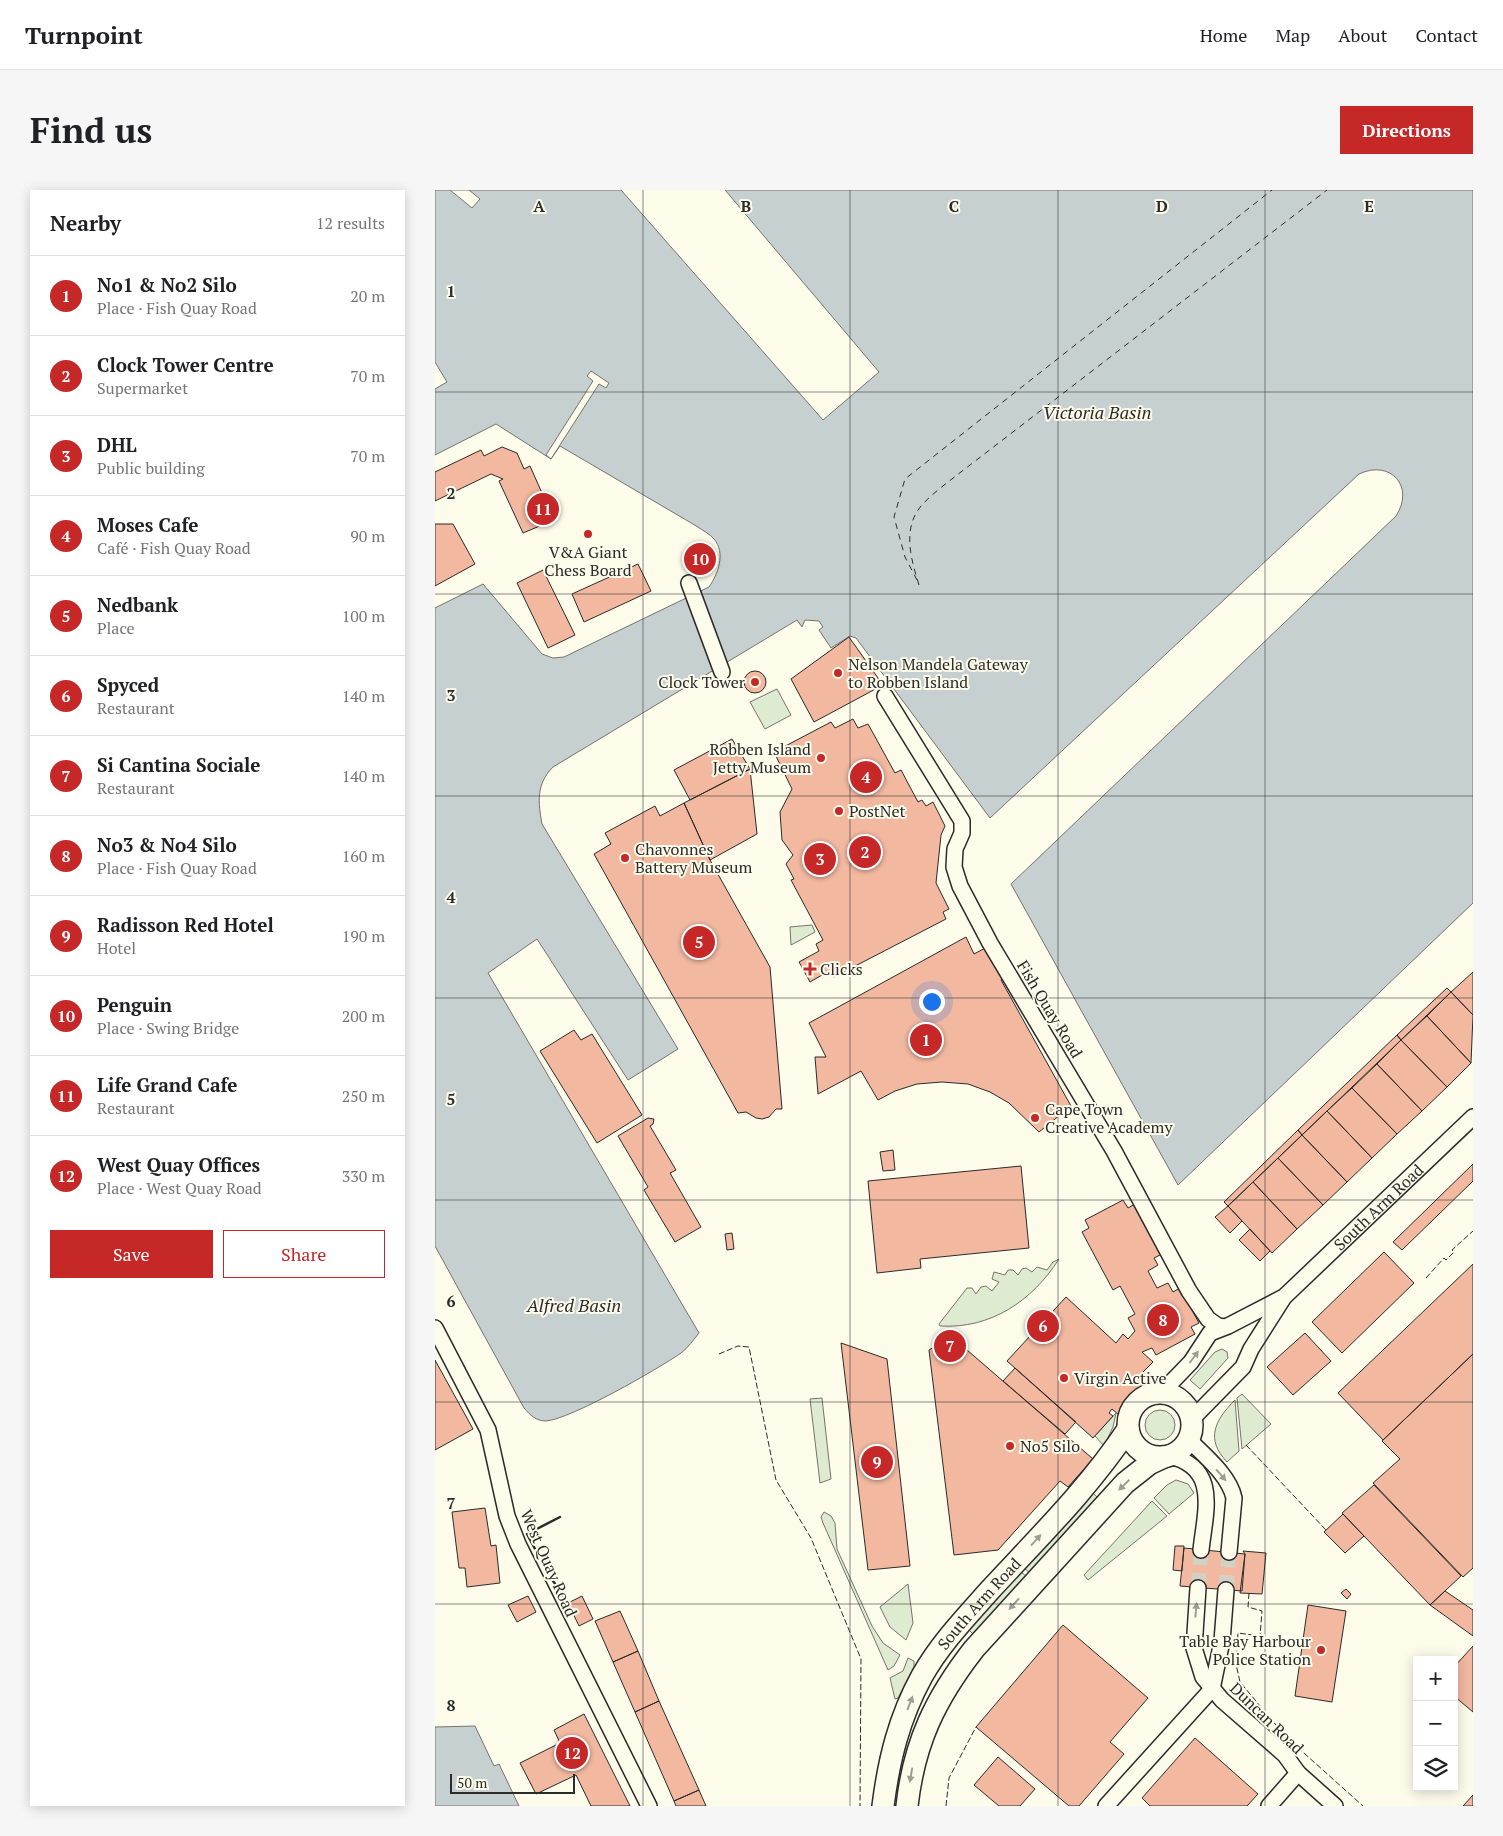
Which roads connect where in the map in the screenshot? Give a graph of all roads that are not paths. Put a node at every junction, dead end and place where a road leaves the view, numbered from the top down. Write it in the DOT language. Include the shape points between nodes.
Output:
graph roads {
  1 [pos="689,583"];
  2 [pos="721,672"];
  3 [pos="885,696"];
  4 [pos="1473,1117"];
  5 [pos="1284,1297"];
  6 [pos="1226,1327"];
  7 [pos="435,1328"];
  8 [pos="1251,1350"];
  9 [pos="1161,1393"];
  10 [pos="1128,1429"];
  11 [pos="1190,1429"];
  12 [pos="1166,1456"];
  13 [pos="1201,1550"];
  14 [pos="1229,1552"];
  15 [pos="1198,1588"];
  16 [pos="1226,1590"];
  17 [pos="1212,1689"];
  18 [pos="1298,1773"];
  19 [pos="649,1806"];
  20 [pos="883,1806"];
  21 [pos="907,1806"];
  22 [pos="1106,1806"];
  23 [pos="1269,1806"];
  24 [pos="1335,1806"];
  1 -- 2 [label="street"];
  3 -- 6 [label="street, Fish Quay Road" via="962,821 954,867 960,886 990,943 1114,1151 1189,1291 1208,1319"];
  4 -- 5 [label="street, South Arm Road"];
  5 -- 6 [label="street, South Arm Road"];
  5 -- 8 [label="street, South Arm Road"];
  6 -- 8 [label="street, Fish Quay Road" via="1237,1327 1245,1334"];
  9 -- 6 [label="street, South Arm Road, one-way" via="1191,1362 1210,1333"];
  7 -- 19 [label="street, West Quay Road" via="488,1430 507,1516 518,1544"];
  8 -- 11 [label="street, South Arm Road" via="1243,1367"];
  9 -- 10 [label="street" via="1151,1394 1136,1403"];
  9 -- 11 [label="street" via="1181,1401"];
  10 -- 12 [label="street" via="1137,1448 1153,1456"];
  20 -- 10 [label="street, South Arm Road, one-way" via="892,1748 913,1693 935,1655 1104,1465"];
  11 -- 12 [label="street" via="1182,1448"];
  11 -- 14 [label="street, one-way" via="1232,1491"];
  12 -- 13 [label="street" via="1187,1462 1205,1483 1207,1499"];
  12 -- 21 [label="street, South Arm Road, one-way" via="1149,1464 1125,1484 974,1649 955,1674 920,1744 911,1771"];
  17 -- 15 [label="street, Duncan Road, one-way" via="1195,1658"];
  16 -- 17 [label="street, Duncan Road" via="1222,1641"];
  17 -- 18 [label="street, Duncan Road" via="1285,1755"];
  17 -- 22 [label="street"];
  18 -- 23 [label="street, Duncan Road"];
  18 -- 24 [label="street, Duncan Road"];
}
